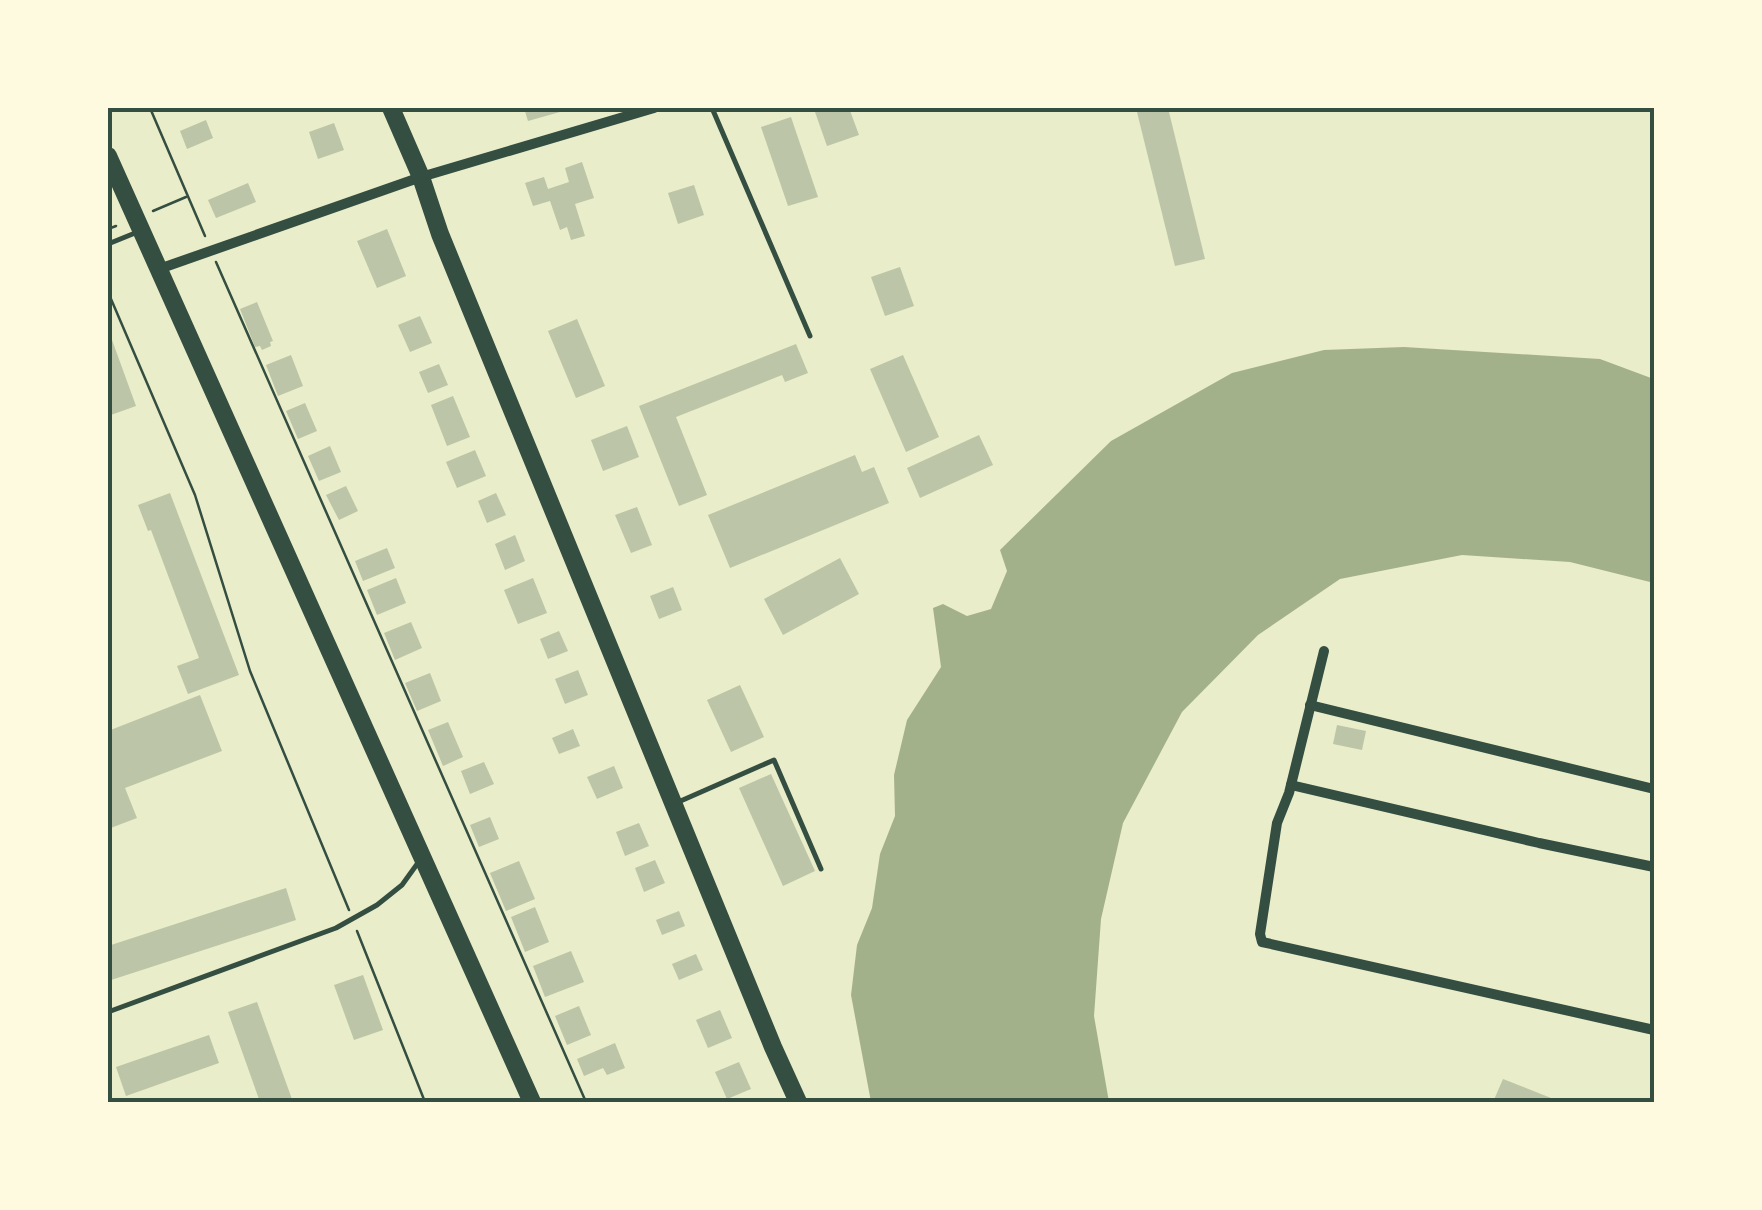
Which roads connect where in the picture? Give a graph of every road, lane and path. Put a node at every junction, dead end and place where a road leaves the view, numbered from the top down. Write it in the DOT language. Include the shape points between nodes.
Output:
graph roads {
  1 [pos="150,108"];
  2 [pos="391,108"];
  3 [pos="654,108"];
  4 [pos="712,108"];
  5 [pos="108,156"];
  6 [pos="421,177"];
  7 [pos="186,197"];
  8 [pos="152,211"];
  9 [pos="116,226"];
  10 [pos="108,229"];
  11 [pos="142,230"];
  12 [pos="108,244"];
  13 [pos="212,250"];
  14 [pos="159,269"];
  15 [pos="108,292"];
  16 [pos="810,336"];
  17 [pos="1324,651"];
  18 [pos="1310,705"];
  19 [pos="1291,786"];
  20 [pos="1654,789"];
  21 [pos="673,804"];
  22 [pos="422,858"];
  23 [pos="1654,867"];
  24 [pos="821,869"];
  25 [pos="352,918"];
  26 [pos="108,1012"];
  27 [pos="1654,1030"];
  28 [pos="425,1102"];
  29 [pos="532,1102"];
  30 [pos="586,1102"];
  31 [pos="798,1102"];
  1 -- 7 [label="path"];
  2 -- 6 [label="highway"];
  3 -- 6 [label="street"];
  4 -- 16 [label="lane"];
  5 -- 11 [label="highway"];
  6 -- 13 [label="street"];
  6 -- 21 [label="highway"];
  7 -- 8 [label="path"];
  7 -- 13 [label="path"];
  9 -- 10 [label="path"];
  11 -- 12 [label="lane"];
  11 -- 14 [label="highway"];
  13 -- 14 [label="street"];
  13 -- 30 [label="path"];
  14 -- 22 [label="highway"];
  15 -- 25 [label="path" via="196,495 250,671"];
  17 -- 18 [label="street"];
  18 -- 19 [label="street"];
  18 -- 20 [label="street"];
  19 -- 23 [label="street"];
  19 -- 27 [label="street" via="1278,822 1262,942"];
  21 -- 24 [label="lane" via="774,760"];
  21 -- 31 [label="highway"];
  22 -- 25 [label="lane" via="402,885"];
  22 -- 29 [label="highway"];
  25 -- 26 [label="lane"];
  25 -- 28 [label="path"];
}
